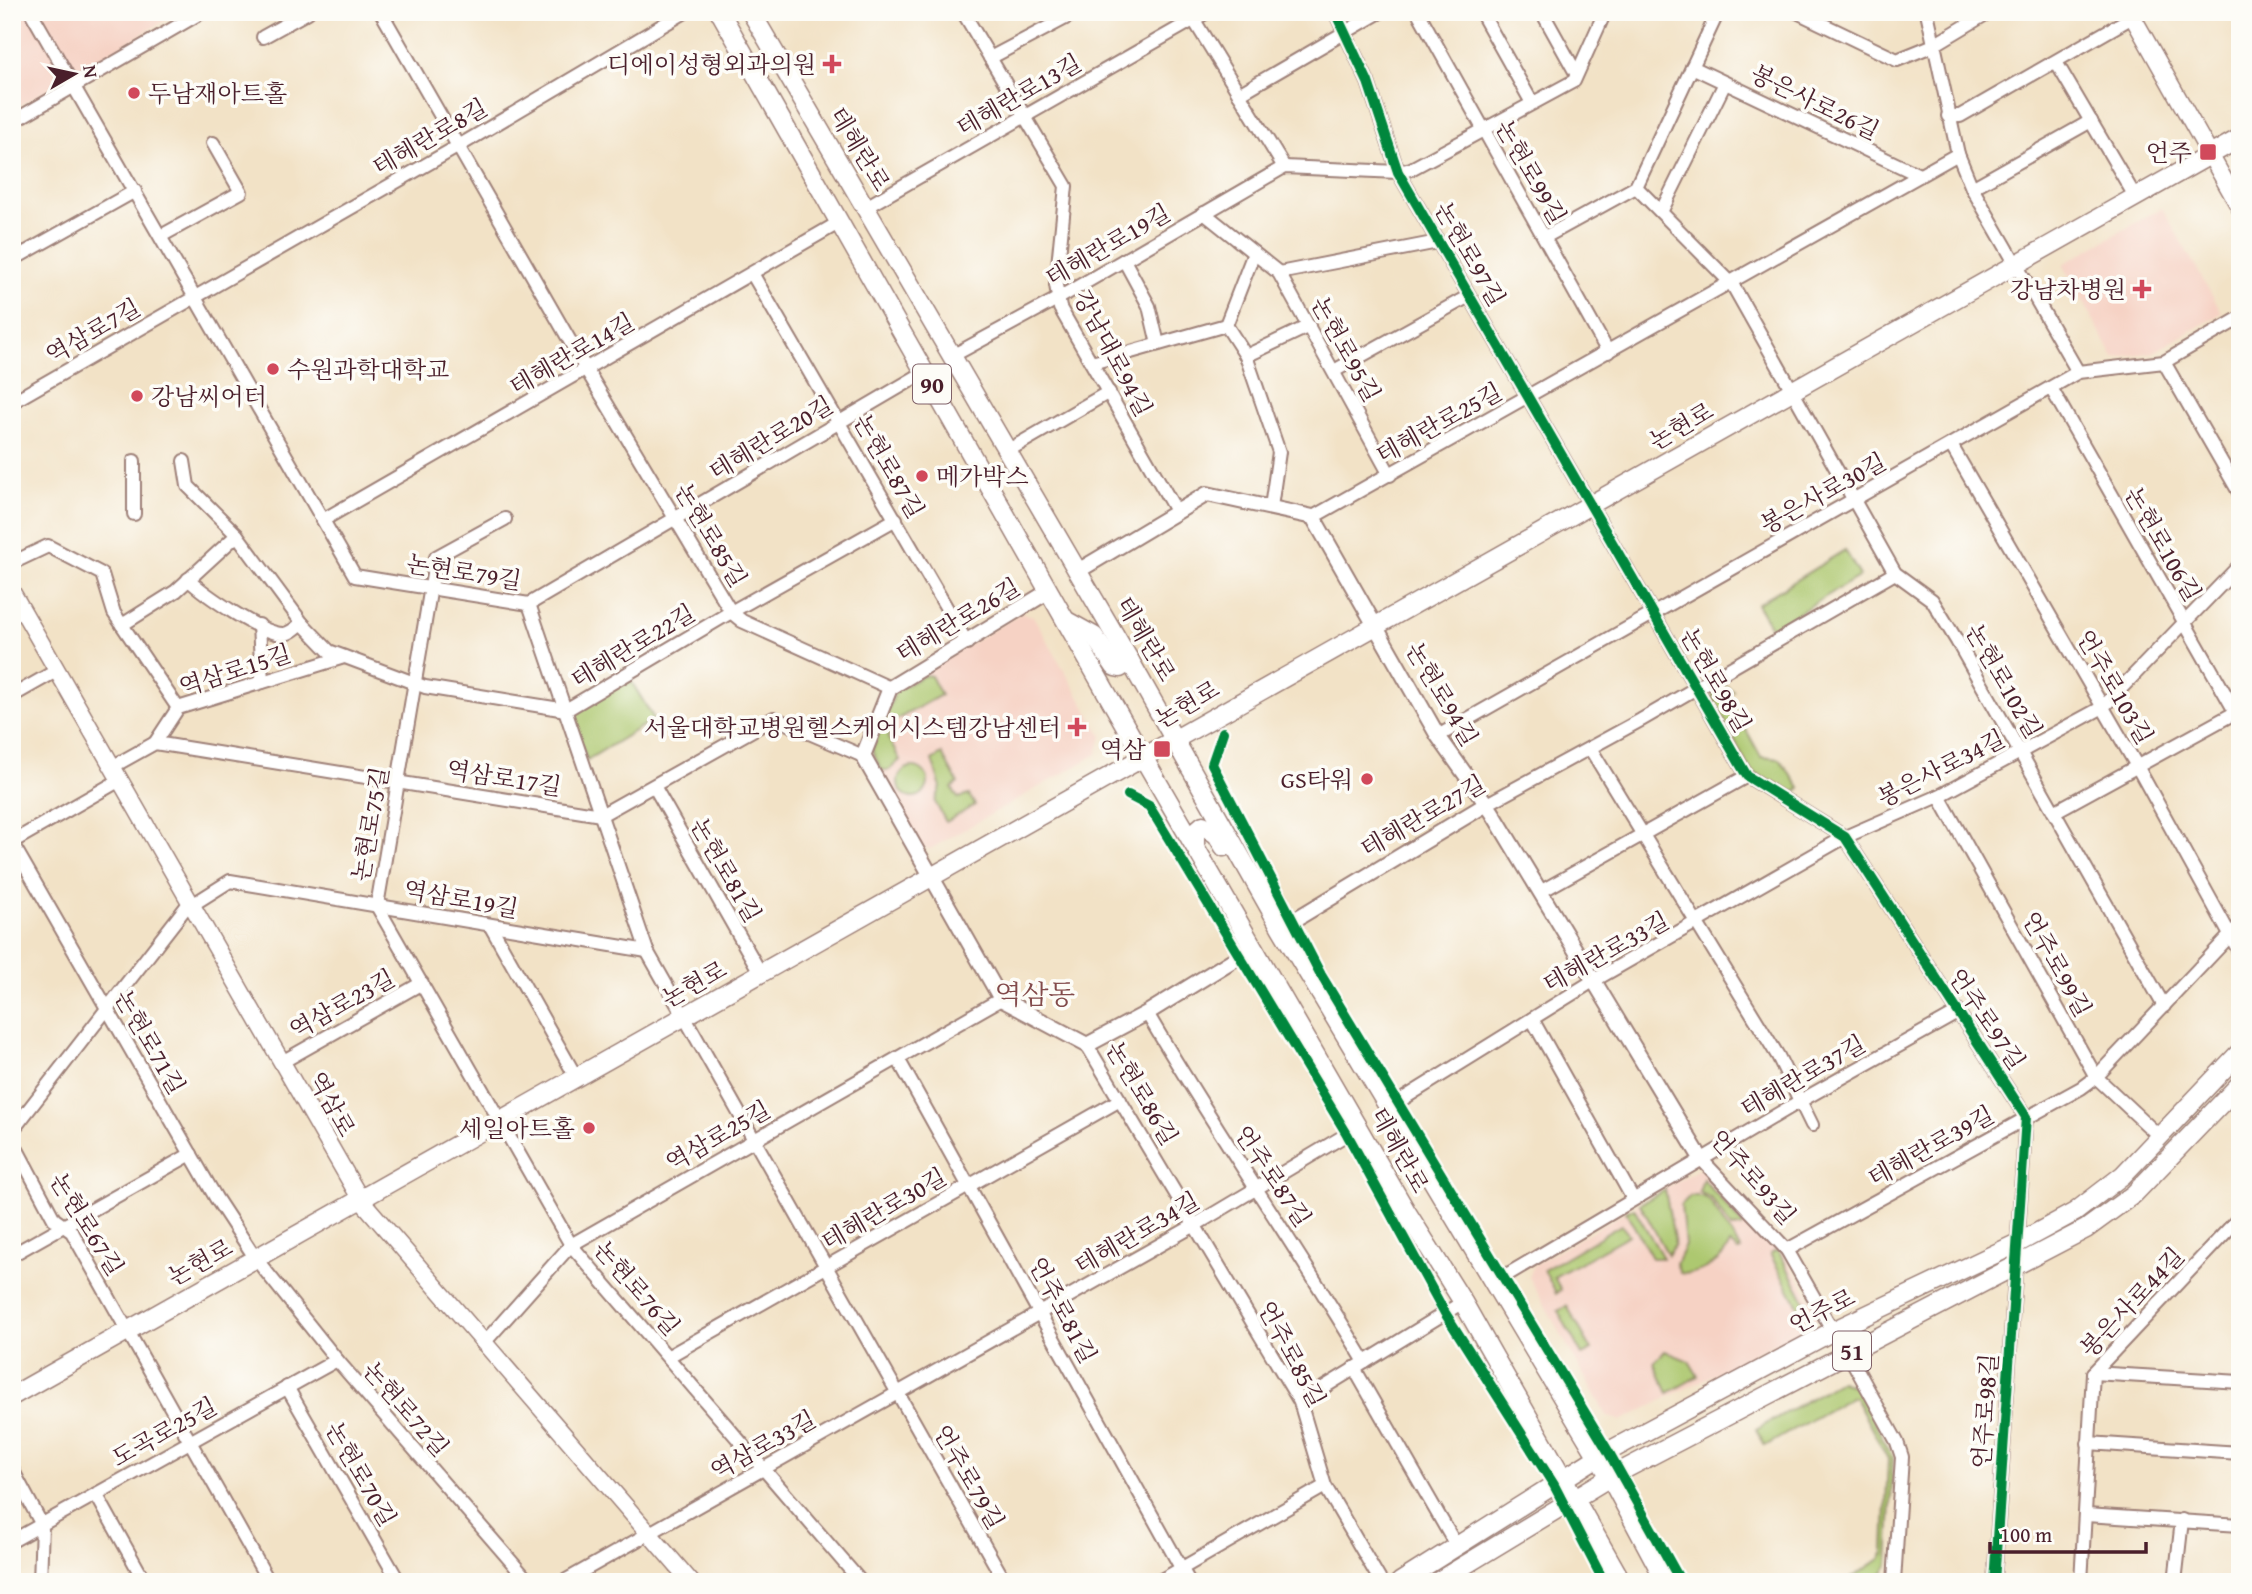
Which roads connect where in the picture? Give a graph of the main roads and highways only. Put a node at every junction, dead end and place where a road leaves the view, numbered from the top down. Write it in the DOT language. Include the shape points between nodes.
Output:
graph roads {
  1 [pos="720,12"];
  2 [pos="751,12"];
  3 [pos="2135,14"];
  4 [pos="2240,138"];
  5 [pos="2210,155"];
  6 [pos="2240,208"];
  7 [pos="12,593"];
  8 [pos="1067,621"];
  9 [pos="1130,661"];
  10 [pos="1175,740"];
  11 [pos="1143,757"];
  12 [pos="1195,845"];
  13 [pos="1257,886"];
  14 [pos="2240,1052"];
  15 [pos="2240,1084"];
  16 [pos="361,1200"];
  17 [pos="12,1396"];
  18 [pos="1598,1457"];
  19 [pos="1610,1477"];
  20 [pos="1562,1479"];
  21 [pos="1575,1501"];
  22 [pos="691,1582"];
  23 [pos="1400,1582"];
  24 [pos="1437,1582"];
  25 [pos="1622,1582"];
  26 [pos="1665,1582"];
  1 -- 8 [label="main road, 테헤란로 / 90"];
  2 -- 9 [label="main road, 테헤란로 / 90"];
  3 -- 5 [label="main road"];
  4 -- 5 [label="main road, 논현로"];
  5 -- 6 [label="main road"];
  5 -- 10 [label="main road, 논현로"];
  7 -- 16 [label="main road, 역삼로"];
  8 -- 9 [label="main road" via="1094,636 1115,667"];
  8 -- 11 [label="main road, 테헤란로 / 90"];
  9 -- 10 [label="main road, 테헤란로 / 90"];
  10 -- 11 [label="main road, 논현로"];
  10 -- 13 [label="main road, 테헤란로 / 90"];
  11 -- 12 [label="main road, 테헤란로 / 90"];
  11 -- 16 [label="main road, 논현로"];
  12 -- 13 [label="main road" via="1198,828 1209,828 1247,882"];
  12 -- 20 [label="main road, 테헤란로 / 90"];
  13 -- 18 [label="main road, 테헤란로 / 90"];
  14 -- 18 [label="main road, 언주로 / 51" via="2123,1175 2075,1212 1833,1331"];
  15 -- 19 [label="main road, 언주로 / 51" via="2134,1194 2086,1229"];
  16 -- 17 [label="main road, 논현로"];
  16 -- 22 [label="main road, 역삼로"];
  18 -- 19 [label="main road, 테헤란로 / 90"];
  18 -- 20 [label="main road, 언주로 / 51"];
  19 -- 21 [label="main road, 언주로 / 51"];
  19 -- 26 [label="main road, 테헤란로 / 90"];
  20 -- 21 [label="main road, 테헤란로 / 90"];
  20 -- 23 [label="main road, 언주로 / 51"];
  21 -- 24 [label="main road, 언주로 / 51"];
  21 -- 25 [label="main road, 테헤란로 / 90"];
}
